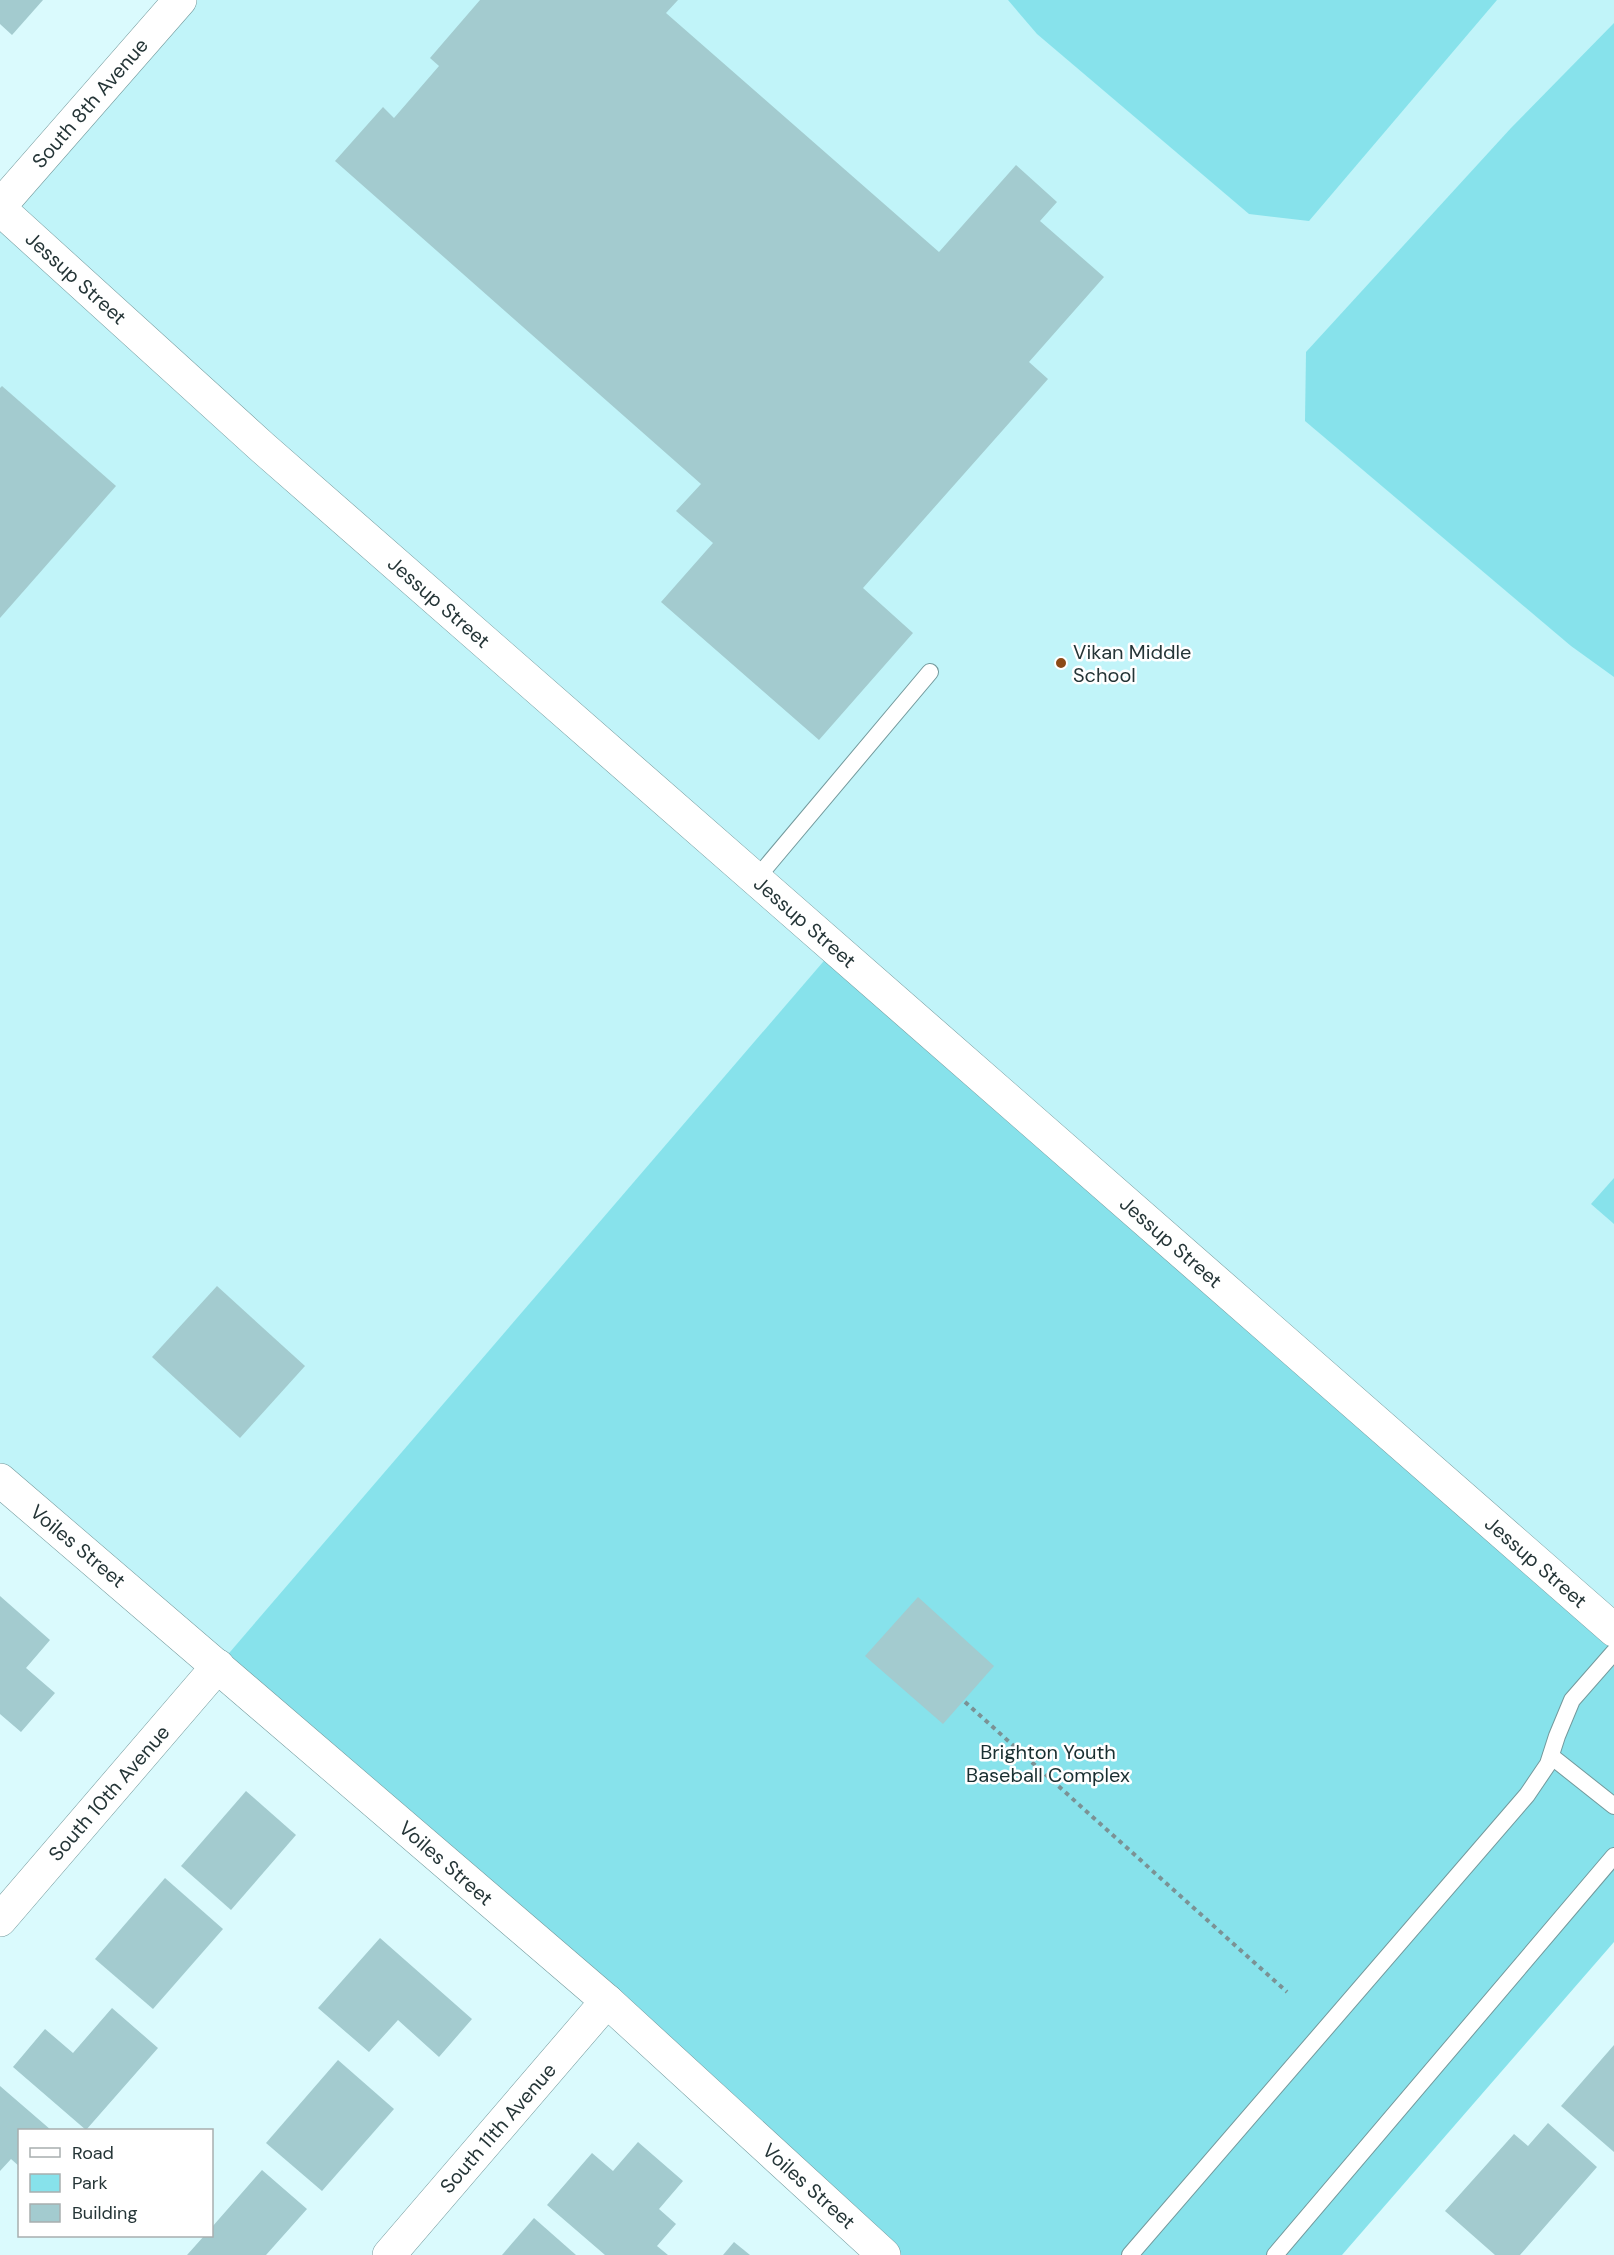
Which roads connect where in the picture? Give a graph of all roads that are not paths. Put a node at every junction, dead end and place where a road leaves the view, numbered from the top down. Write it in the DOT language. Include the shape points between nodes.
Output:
graph roads {
  1 [pos="180,0"];
  2 [pos="0,208"];
  3 [pos="930,672"];
  4 [pos="756,879"];
  5 [pos="0,1480"];
  6 [pos="1614,1630"];
  7 [pos="1614,1652"];
  8 [pos="218,1666"];
  9 [pos="1551,1756"];
  10 [pos="1614,1806"];
  11 [pos="1614,1856"];
  12 [pos="0,1920"];
  13 [pos="607,2001"];
  14 [pos="389,2255"];
  15 [pos="884,2255"];
  16 [pos="1130,2255"];
  17 [pos="1275,2255"];
  1 -- 2 [label="street, South 8th Avenue"];
  2 -- 4 [label="street, Jessup Street" via="262,447"];
  3 -- 4 [label="lane"];
  4 -- 6 [label="street, Jessup Street"];
  5 -- 8 [label="street, Voiles Street"];
  7 -- 9 [label="lane" via="1572,1700"];
  8 -- 12 [label="street, South 10th Avenue"];
  8 -- 13 [label="street, Voiles Street"];
  9 -- 10 [label="lane"];
  9 -- 16 [label="lane" via="1527,1795"];
  11 -- 17 [label="lane"];
  13 -- 14 [label="street, South 11th Avenue"];
  13 -- 15 [label="street, Voiles Street"];
}
